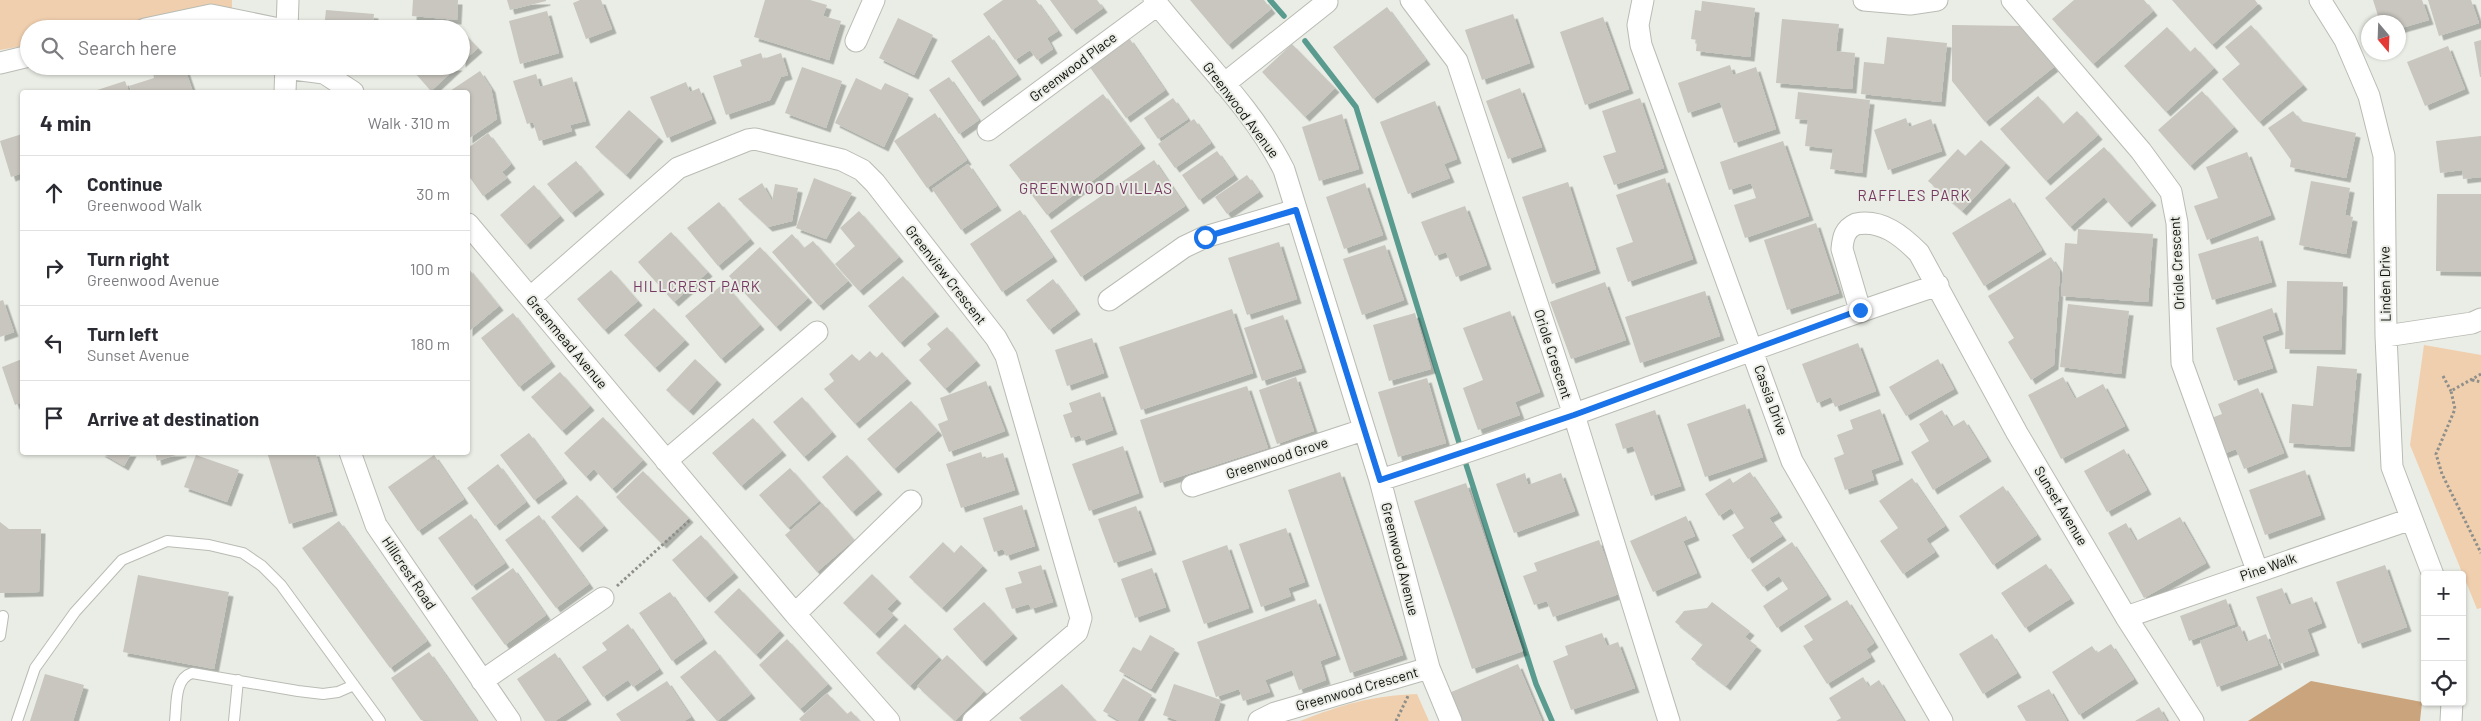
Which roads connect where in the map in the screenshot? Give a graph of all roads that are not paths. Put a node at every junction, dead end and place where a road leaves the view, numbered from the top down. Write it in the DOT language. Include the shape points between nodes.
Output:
graph roads {
  1 [pos="288,0"];
  2 [pos="874,0"];
  3 [pos="1411,0"];
  4 [pos="1643,0"];
  5 [pos="1864,0"];
  6 [pos="1937,0"];
  7 [pos="2012,0"];
  8 [pos="2320,0"];
  9 [pos="1156,2"];
  10 [pos="1327,2"];
  11 [pos="191,20"];
  12 [pos="232,20"];
  13 [pos="287,20"];
  14 [pos="856,41"];
  15 [pos="20,58"];
  16 [pos="0,63"];
  17 [pos="286,75"];
  18 [pos="327,75"];
  19 [pos="1224,84"];
  20 [pos="285,90"];
  21 [pos="350,90"];
  22 [pos="988,130"];
  23 [pos="1296,210"];
  24 [pos="470,226"];
  25 [pos="1938,285"];
  26 [pos="531,298"];
  27 [pos="1109,300"];
  28 [pos="1860,310"];
  29 [pos="2481,319"];
  30 [pos="817,332"];
  31 [pos="2386,336"];
  32 [pos="1752,349"];
  33 [pos="1574,415"];
  34 [pos="1363,430"];
  35 [pos="357,455"];
  36 [pos="666,461"];
  37 [pos="1380,480"];
  38 [pos="1192,486"];
  39 [pos="911,501"];
  40 [pos="2411,519"];
  41 [pos="2257,570"];
  42 [pos="2431,571"];
  43 [pos="603,598"];
  44 [pos="795,614"];
  45 [pos="3,616"];
  46 [pos="2126,617"];
  47 [pos="0,636"];
  48 [pos="1428,668"];
  49 [pos="238,680"];
  50 [pos="482,681"];
  51 [pos="354,685"];
  52 [pos="2452,706"];
  53 [pos="17,721"];
  54 [pos="175,721"];
  55 [pos="234,721"];
  56 [pos="380,721"];
  57 [pos="510,721"];
  58 [pos="889,721"];
  59 [pos="973,721"];
  60 [pos="1259,721"];
  61 [pos="1451,721"];
  62 [pos="1669,721"];
  63 [pos="1942,721"];
  64 [pos="2193,721"];
  65 [pos="2451,721"];
  1 -- 13 [label="street"];
  2 -- 14 [label="street"];
  3 -- 33 [label="street, Oriole Crescent" via="1457,61"];
  4 -- 32 [label="street, Cassia Drive" via="1638,25 1641,45"];
  5 -- 6 [label="street" via="1910,4"];
  7 -- 41 [label="street, Oriole Crescent" via="2141,150 2171,192 2177,223 2182,363"];
  8 -- 31 [label="street, Linden Drive" via="2345,40 2369,96 2384,156"];
  9 -- 19 [label="street, Greenwood Avenue"];
  9 -- 22 [label="street, Greenwood Place"];
  10 -- 19 [label="street"];
  11 -- 12 [label="street" via="211,16"];
  15 -- 16 [label="street"];
  17 -- 20 [label="street"];
  18 -- 21 [label="street"];
  19 -- 23 [label="street, Greenwood Avenue" via="1278,158"];
  23 -- 27 [label="street" via="1205,237 1184,247"];
  23 -- 34 [label="street, Greenwood Avenue"];
  24 -- 26 [label="street, Greenmead Avenue"];
  25 -- 28 [label="street"];
  25 -- 28 [label="street, Sunset Avenue" via="1908,241 1880,224 1856,224 1845,232 1842,249"];
  25 -- 46 [label="street, Sunset Avenue" via="2017,433"];
  26 -- 36 [label="street, Greenmead Avenue"];
  26 -- 59 [label="street, Greenview Crescent" via="678,168 748,140 842,160 862,170 996,338 1006,356 1081,618 1077,632"];
  28 -- 32 [label="street"];
  29 -- 31 [label="street"];
  30 -- 36 [label="street"];
  31 -- 40 [label="street, Linden Drive" via="2392,467"];
  32 -- 33 [label="street"];
  32 -- 63 [label="street, Cassia Drive" via="1792,461"];
  33 -- 37 [label="street"];
  33 -- 62 [label="street, Oriole Crescent"];
  34 -- 37 [label="street, Greenwood Avenue"];
  34 -- 38 [label="street, Greenwood Grove"];
  35 -- 50 [label="street, Hillcrest Road" via="376,525"];
  36 -- 44 [label="street, Greenmead Avenue"];
  37 -- 48 [label="street, Greenwood Avenue"];
  39 -- 44 [label="street"];
  40 -- 41 [label="street, Pine Walk"];
  40 -- 42 [label="street, Linden Drive"];
  41 -- 46 [label="street, Pine Walk"];
  43 -- 50 [label="street"];
  44 -- 58 [label="street, Greenmead Avenue"];
  45 -- 47 [label="lane"];
  46 -- 64 [label="street, Sunset Avenue"];
  48 -- 60 [label="street, Greenwood Crescent" via="1275,713"];
  48 -- 61 [label="street, Greenwood Avenue"];
  49 -- 51 [label="lane" via="323,694"];
  49 -- 54 [label="lane" via="192,673 185,675 180,681"];
  49 -- 55 [label="lane"];
  50 -- 57 [label="street, Hillcrest Road"];
  51 -- 53 [label="lane" via="281,585 262,566 243,553 209,544 167,541 122,560 75,612 35,668"];
  51 -- 56 [label="lane"];
  52 -- 65 [label="street"];
}
